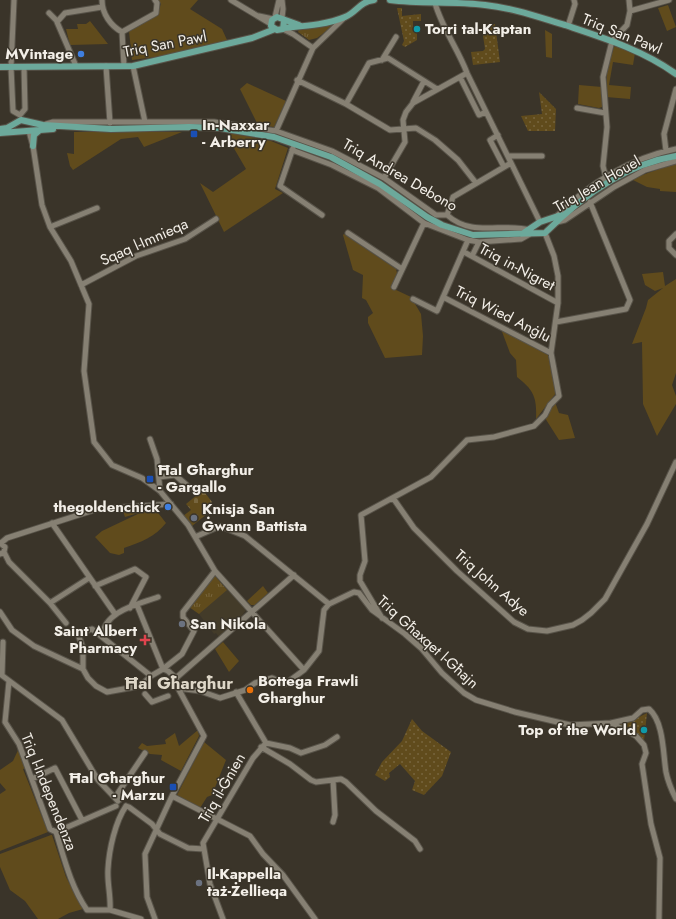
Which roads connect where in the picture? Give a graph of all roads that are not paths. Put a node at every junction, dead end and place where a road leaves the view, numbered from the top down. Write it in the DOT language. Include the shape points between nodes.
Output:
graph roads {
  1 [pos="14,0"];
  2 [pos="102,0"];
  3 [pos="155,0"];
  4 [pos="231,0"];
  5 [pos="281,0"];
  6 [pos="374,0"];
  7 [pos="390,0"];
  8 [pos="574,0"];
  9 [pos="629,0"];
  10 [pos="669,0"];
  11 [pos="412,1"];
  12 [pos="435,3"];
  13 [pos="102,7"];
  14 [pos="630,11"];
  15 [pos="49,13"];
  16 [pos="346,16"];
  17 [pos="283,20"];
  18 [pos="57,21"];
  19 [pos="273,23"];
  20 [pos="303,26"];
  21 [pos="568,26"];
  22 [pos="283,29"];
  23 [pos="122,32"];
  24 [pos="396,37"];
  25 [pos="612,41"];
  26 [pos="312,48"];
  27 [pos="382,60"];
  28 [pos="76,66"];
  29 [pos="106,66"];
  30 [pos="124,66"];
  31 [pos="133,66"];
  32 [pos="0,67"];
  33 [pos="11,67"];
  34 [pos="24,68"];
  35 [pos="467,73"];
  36 [pos="676,74"];
  37 [pos="460,77"];
  38 [pos="297,80"];
  39 [pos="424,81"];
  40 [pos="437,89"];
  41 [pos="676,89"];
  42 [pos="413,103"];
  43 [pos="346,104"];
  44 [pos="577,108"];
  45 [pos="486,112"];
  46 [pos="605,113"];
  47 [pos="145,122"];
  48 [pos="15,123"];
  49 [pos="110,123"];
  50 [pos="42,127"];
  51 [pos="25,129"];
  52 [pos="0,130"];
  53 [pos="403,130"];
  54 [pos="276,131"];
  55 [pos="498,135"];
  56 [pos="294,143"];
  57 [pos="34,147"];
  58 [pos="676,149"];
  59 [pos="292,150"];
  60 [pos="666,151"];
  61 [pos="508,156"];
  62 [pos="542,156"];
  63 [pos="676,156"];
  64 [pos="676,161"];
  65 [pos="511,163"];
  66 [pos="504,167"];
  67 [pos="384,178"];
  68 [pos="606,178"];
  69 [pos="476,183"];
  70 [pos="590,202"];
  71 [pos="97,208"];
  72 [pos="322,215"];
  73 [pos="447,215"];
  74 [pos="216,219"];
  75 [pos="556,220"];
  76 [pos="424,223"];
  77 [pos="541,223"];
  78 [pos="50,227"];
  79 [pos="544,231"];
  80 [pos="531,232"];
  81 [pos="348,233"];
  82 [pos="676,234"];
  83 [pos="468,240"];
  84 [pos="479,242"];
  85 [pos="464,252"];
  86 [pos="676,255"];
  87 [pos="472,256"];
  88 [pos="402,269"];
  89 [pos="82,285"];
  90 [pos="394,287"];
  91 [pos="443,297"];
  92 [pos="413,299"];
  93 [pos="558,303"];
  94 [pos="556,322"];
  95 [pos="551,353"];
  96 [pos="150,439"];
  97 [pos="676,462"];
  98 [pos="159,477"];
  99 [pos="190,488"];
  100 [pos="160,491"];
  101 [pos="393,498"];
  102 [pos="171,504"];
  103 [pos="52,523"];
  104 [pos="195,537"];
  105 [pos="0,543"];
  106 [pos="2,553"];
  107 [pos="215,571"];
  108 [pos="294,575"];
  109 [pos="89,578"];
  110 [pos="95,586"];
  111 [pos="158,597"];
  112 [pos="50,603"];
  113 [pos="330,604"];
  114 [pos="137,605"];
  115 [pos="130,608"];
  116 [pos="0,612"];
  117 [pos="252,612"];
  118 [pos="115,614"];
  119 [pos="382,619"];
  120 [pos="66,623"];
  121 [pos="103,637"];
  122 [pos="3,642"];
  123 [pos="83,669"];
  124 [pos="163,669"];
  125 [pos="304,670"];
  126 [pos="1,675"];
  127 [pos="151,676"];
  128 [pos="176,678"];
  129 [pos="9,681"];
  130 [pos="178,688"];
  131 [pos="236,692"];
  132 [pos="145,694"];
  133 [pos="168,696"];
  134 [pos="611,723"];
  135 [pos="337,737"];
  136 [pos="266,742"];
  137 [pos="261,747"];
  138 [pos="145,753"];
  139 [pos="32,779"];
  140 [pos="334,780"];
  141 [pos="172,796"];
  142 [pos="676,799"];
  143 [pos="117,802"];
  144 [pos="124,808"];
  145 [pos="219,818"];
  146 [pos="82,820"];
  147 [pos="333,822"];
  148 [pos="156,830"];
  149 [pos="56,832"];
  150 [pos="204,849"];
  151 [pos="420,849"];
  152 [pos="110,910"];
  153 [pos="222,918"];
  154 [pos="141,919"];
  155 [pos="155,919"];
  156 [pos="315,919"];
  157 [pos="659,919"];
  1 -- 33 [label="street"];
  2 -- 13 [label="street"];
  3 -- 23 [label="street" via="156,13"];
  4 -- 19 [label="street"];
  5 -- 17 [label="street"];
  5 -- 19 [label="street"];
  6 -- 16 [label="main road, Triq San Pawl" via="365,1"];
  7 -- 11 [label="main road, Triq San Pawl"];
  8 -- 21 [label="street"];
  9 -- 14 [label="street"];
  10 -- 14 [label="street"];
  11 -- 12 [label="main road, Triq San Pawl"];
  12 -- 21 [label="main road, Triq San Pawl" via="484,5 516,10"];
  12 -- 35 [label="street"];
  13 -- 18 [label="street" via="65,13"];
  13 -- 23 [label="street" via="112,27"];
  14 -- 25 [label="street" via="627,25"];
  15 -- 18 [label="street"];
  16 -- 20 [label="main road, Triq San Pawl"];
  16 -- 26 [label="street"];
  17 -- 19 [label="main road, Triq San Pawl"];
  17 -- 20 [label="main road, Triq San Pawl"];
  17 -- 22 [label="main road"];
  18 -- 28 [label="street"];
  19 -- 22 [label="main road, Triq San Pawl"];
  19 -- 31 [label="main road, Triq San Pawl" via="261,34"];
  20 -- 22 [label="main road, Triq San Pawl"];
  21 -- 25 [label="main road, Triq San Pawl"];
  22 -- 26 [label="street"];
  23 -- 30 [label="street"];
  24 -- 27 [label="street"];
  25 -- 36 [label="main road, Triq San Pawl" via="657,60"];
  25 -- 46 [label="street" via="604,77"];
  26 -- 38 [label="street"];
  27 -- 39 [label="street" via="388,58"];
  27 -- 43 [label="street" via="369,64"];
  28 -- 29 [label="main road, Triq San Pawl"];
  28 -- 34 [label="main road, Triq San Pawl"];
  29 -- 30 [label="main road, Triq San Pawl"];
  29 -- 49 [label="street"];
  30 -- 31 [label="main road, Triq San Pawl"];
  31 -- 47 [label="street"];
  32 -- 33 [label="main road, Triq San Pawl"];
  33 -- 34 [label="main road, Triq San Pawl"];
  33 -- 34 [label="street" via="13,111 20,115 25,109"];
  35 -- 37 [label="street"];
  35 -- 45 [label="street"];
  37 -- 40 [label="street"];
  37 -- 45 [label="street" via="478,116"];
  38 -- 43 [label="street"];
  38 -- 54 [label="street"];
  39 -- 40 [label="street"];
  39 -- 42 [label="street"];
  40 -- 42 [label="street"];
  41 -- 60 [label="street" via="664,134"];
  42 -- 53 [label="street" via="404,116"];
  43 -- 53 [label="street" via="390,130"];
  44 -- 46 [label="street"];
  45 -- 55 [label="street"];
  46 -- 68 [label="street" via="607,127 603,166"];
  47 -- 49 [label="street, Triq Andrea Debono"];
  47 -- 54 [label="street, Triq Andrea Debono" via="214,122"];
  48 -- 51 [label="main road" via="15,128"];
  48 -- 51 [label="main road" via="21,120"];
  48 -- 52 [label="main road"];
  49 -- 50 [label="street, Triq Andrea Debono" via="53,122"];
  50 -- 51 [label="main road, Triq Andrea Debono"];
  50 -- 56 [label="main road, Triq Andrea Debono" via="220,128"];
  50 -- 57 [label="main road" via="34,135"];
  51 -- 52 [label="main road"];
  51 -- 57 [label="street"];
  53 -- 67 [label="street" via="405,142"];
  53 -- 69 [label="street" via="416,128 435,140 458,160"];
  54 -- 67 [label="street, Triq Andrea Debono" via="332,151"];
  55 -- 61 [label="street"];
  55 -- 66 [label="street" via="490,140"];
  56 -- 59 [label="street"];
  56 -- 80 [label="main road, Triq Andrea Debono" via="331,157 380,184 442,225 473,235"];
  57 -- 78 [label="street" via="42,204"];
  58 -- 60 [label="street, Triq Jean Houel"];
  59 -- 72 [label="street" via="280,186"];
  59 -- 76 [label="street, Triq Andrea Debono" via="332,165 378,188"];
  60 -- 68 [label="street, Triq Jean Houel" via="645,157"];
  61 -- 62 [label="street"];
  61 -- 65 [label="street"];
  63 -- 75 [label="main road, Triq Jean Houel" via="632,169 584,198"];
  64 -- 70 [label="street, Triq Jean Houel" via="645,170"];
  65 -- 66 [label="street"];
  65 -- 77 [label="street"];
  66 -- 69 [label="street"];
  67 -- 73 [label="street, Triq Andrea Debono" via="436,215"];
  68 -- 75 [label="street, Triq Jean Houel" via="572,202"];
  69 -- 73 [label="street" via="453,197"];
  70 -- 75 [label="street, Triq Jean Houel" via="565,220"];
  70 -- 94 [label="street" via="630,300 626,309"];
  71 -- 78 [label="street"];
  73 -- 80 [label="street, Triq Andrea Debono" via="456,224 482,229 521,227"];
  74 -- 89 [label="street, Sqaq l-Imnieqa" via="185,239 136,256"];
  75 -- 77 [label="main road, Triq Jean Houel"];
  75 -- 79 [label="main road, Triq Jean Houel"];
  76 -- 83 [label="street, Triq Andrea Debono"];
  76 -- 88 [label="street"];
  77 -- 79 [label="main road"];
  77 -- 79 [label="main road" via="547,224"];
  77 -- 80 [label="main road, Triq Andrea Debono"];
  78 -- 89 [label="street" via="71,260"];
  79 -- 80 [label="main road, Triq Andrea Debono"];
  79 -- 93 [label="street" via="554,256 558,276"];
  80 -- 84 [label="street, Triq Andrea Debono" via="521,240"];
  81 -- 88 [label="street"];
  82 -- 86 [label="street" via="669,241 669,248"];
  83 -- 84 [label="street, Triq Andrea Debono"];
  83 -- 85 [label="street"];
  84 -- 87 [label="street"];
  85 -- 87 [label="street, Triq in-Nigret"];
  85 -- 91 [label="street"];
  87 -- 93 [label="street, Triq in-Nigret"];
  88 -- 90 [label="street"];
  89 -- 100 [label="street" via="89,304 84,371 94,442 112,465 142,478"];
  91 -- 92 [label="street" via="437,311"];
  91 -- 95 [label="street, Triq Wied Anġlu"];
  93 -- 94 [label="street"];
  94 -- 95 [label="street"];
  95 -- 101 [label="street" via="559,396 534,426 494,437 468,440 431,477"];
  96 -- 98 [label="street" via="157,459"];
  97 -- 101 [label="street, Triq John Adye" via="647,524 605,599 592,614 582,620 548,631 528,629 514,622 456,571 414,528"];
  98 -- 99 [label="street" via="175,475"];
  98 -- 100 [label="street"];
  100 -- 102 [label="street"];
  101 -- 119 [label="street" via="361,515 365,561 360,581 377,606"];
  102 -- 103 [label="street" via="97,509"];
  102 -- 104 [label="street"];
  103 -- 105 [label="street" via="7,538"];
  103 -- 109 [label="street"];
  104 -- 107 [label="street"];
  104 -- 108 [label="street" via="220,526 245,536"];
  105 -- 106 [label="street" via="5,547"];
  106 -- 112 [label="street"];
  107 -- 117 [label="street"];
  107 -- 124 [label="street" via="182,612 194,631 185,650"];
  108 -- 113 [label="street"];
  108 -- 117 [label="street"];
  109 -- 110 [label="street"];
  109 -- 112 [label="street"];
  110 -- 115 [label="street" via="135,569 146,577"];
  110 -- 118 [label="street"];
  111 -- 114 [label="street"];
  112 -- 120 [label="street"];
  113 -- 119 [label="street, Triq Għaxqet l-Għajn" via="354,592 359,593"];
  113 -- 125 [label="street" via="324,610 319,652"];
  114 -- 115 [label="street"];
  114 -- 124 [label="street"];
  115 -- 118 [label="street"];
  116 -- 123 [label="street" via="12,630 34,646"];
  117 -- 125 [label="street"];
  117 -- 128 [label="street"];
  118 -- 121 [label="street" via="106,625"];
  119 -- 134 [label="street, Triq Għaxqet l-Għajn" via="405,634 464,694 476,700 570,725"];
  121 -- 123 [label="street" via="92,629 83,632 79,637 83,648"];
  121 -- 127 [label="street"];
  122 -- 126 [label="street"];
  123 -- 127 [label="street" via="88,678 101,690 113,692 140,686"];
  124 -- 127 [label="street"];
  124 -- 128 [label="street"];
  125 -- 131 [label="street" via="285,684 272,678"];
  126 -- 129 [label="street"];
  128 -- 130 [label="street"];
  129 -- 139 [label="street, Triq l-Independenza" via="5,722 19,744"];
  129 -- 143 [label="street" via="62,720 94,776"];
  130 -- 131 [label="street" via="200,691 220,698"];
  130 -- 141 [label="street" via="204,736"];
  131 -- 136 [label="street"];
  132 -- 133 [label="street" via="152,702"];
  134 -- 142 [label="street, Triq Għaxqet l-Għajn" via="633,718 642,710 649,709 656,716 666,772"];
  134 -- 157 [label="street" via="636,736 644,745 646,753 642,764 651,824 660,858"];
  135 -- 136 [label="street" via="325,745 301,753"];
  136 -- 137 [label="street, Triq il-Ġnien"];
  137 -- 140 [label="street" via="311,780"];
  137 -- 145 [label="street, Triq il-Ġnien"];
  138 -- 143 [label="street" via="118,793"];
  139 -- 146 [label="street" via="55,768"];
  139 -- 149 [label="street, Triq l-Independenza" via="50,830"];
  140 -- 147 [label="street"];
  140 -- 151 [label="street" via="346,782 376,811 415,841"];
  141 -- 145 [label="street"];
  141 -- 148 [label="street"];
  143 -- 144 [label="street" via="124,801"];
  143 -- 144 [label="street" via="118,810"];
  143 -- 146 [label="street"];
  144 -- 148 [label="street" via="129,807"];
  144 -- 152 [label="street" via="112,843 108,868"];
  145 -- 150 [label="street, Triq il-Ġnien" via="203,843"];
  145 -- 156 [label="street" via="250,836"];
  146 -- 149 [label="street"];
  148 -- 150 [label="street" via="188,848"];
  148 -- 155 [label="street" via="145,854 144,866 147,897"];
  149 -- 152 [label="street, Triq l-Independenza" via="81,902 87,910"];
  150 -- 153 [label="street" via="210,884"];
  152 -- 154 [label="street"];
}
